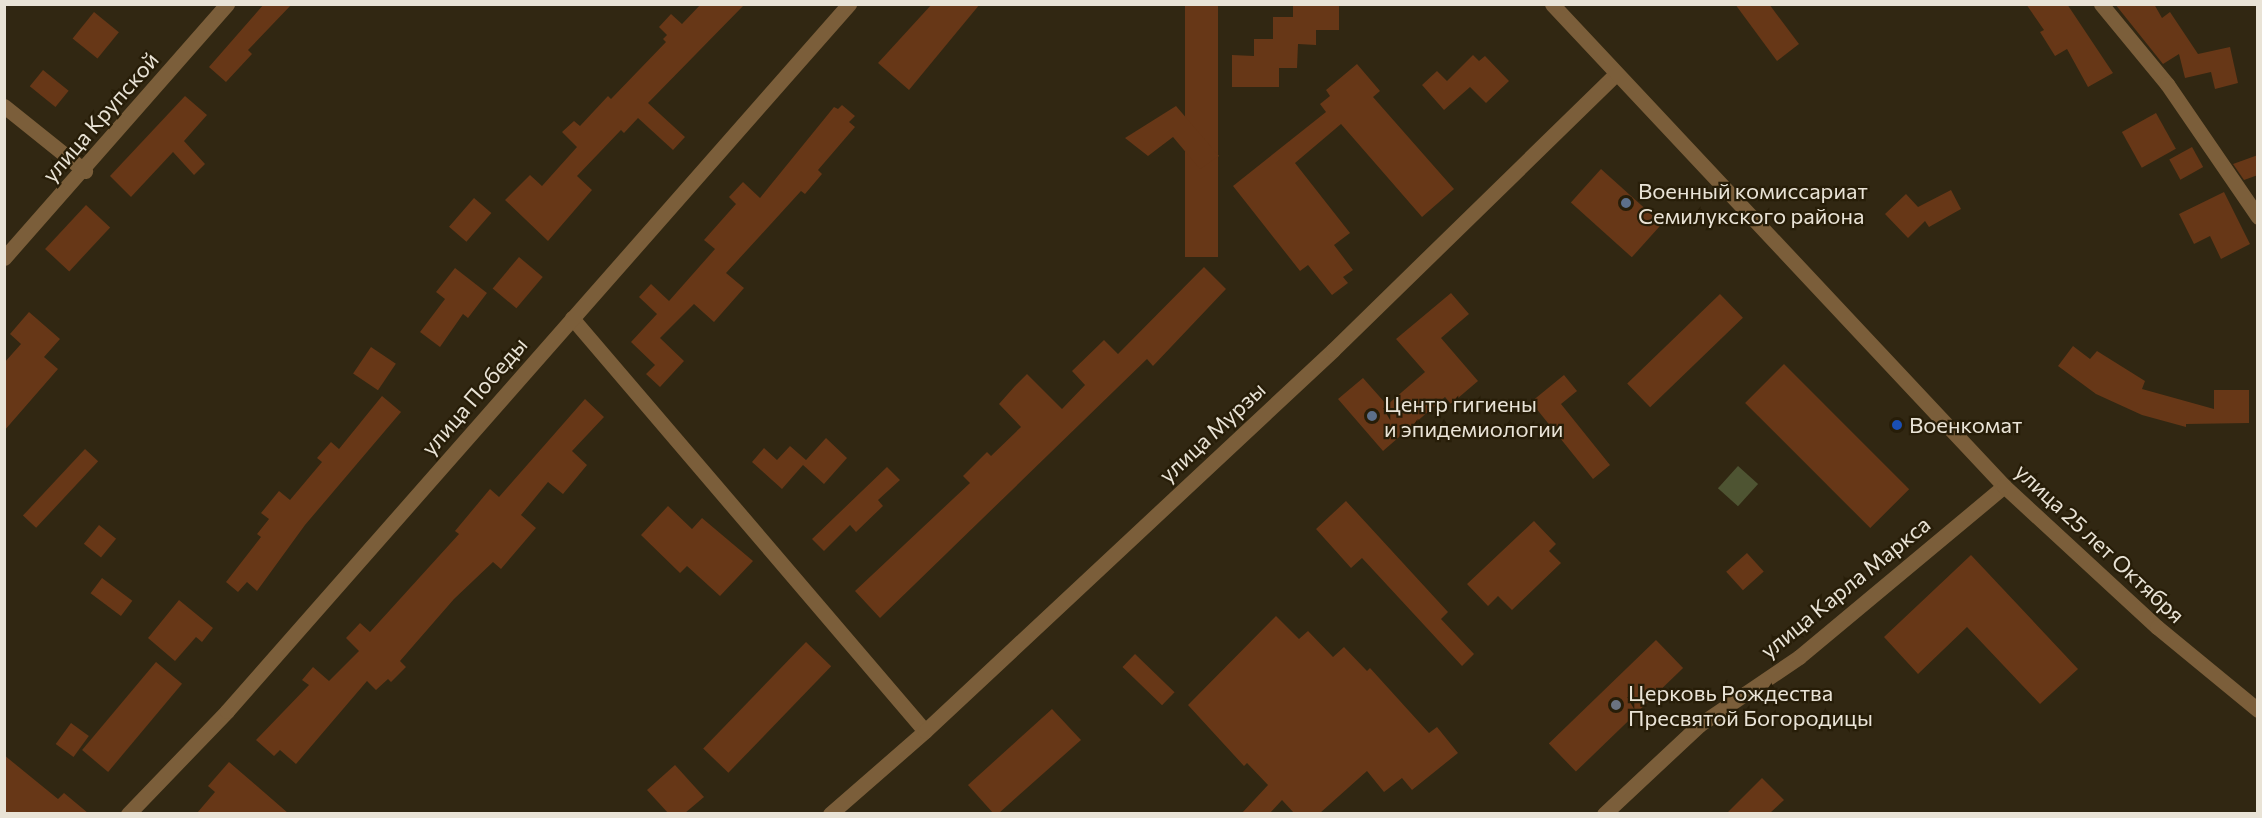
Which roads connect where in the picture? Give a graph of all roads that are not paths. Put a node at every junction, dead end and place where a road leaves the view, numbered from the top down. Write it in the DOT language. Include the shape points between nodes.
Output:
graph roads {
  1 [pos="227,4"];
  2 [pos="849,4"];
  3 [pos="1552,4"];
  4 [pos="2102,4"];
  5 [pos="1616,74"];
  6 [pos="4,106"];
  7 [pos="85,171"];
  8 [pos="2258,217"];
  9 [pos="4,258"];
  10 [pos="572,318"];
  11 [pos="2004,486"];
  12 [pos="2258,710"];
  13 [pos="925,731"];
  14 [pos="128,813"];
  15 [pos="830,813"];
  16 [pos="1604,813"];
  1 -- 7 [label="street, улица Крупской"];
  2 -- 10 [label="street, улица Победы"];
  3 -- 5 [label="street, улица 25 лет Октября"];
  4 -- 8 [label="street" via="2167,84"];
  5 -- 11 [label="street, улица 25 лет Октября"];
  5 -- 13 [label="street, улица Мурзы" via="1333,350"];
  6 -- 7 [label="street"];
  7 -- 9 [label="street, улица Крупской"];
  10 -- 13 [label="street"];
  10 -- 14 [label="street, улица Победы" via="235,702"];
  11 -- 12 [label="street, улица 25 лет Октября" via="2157,627"];
  11 -- 16 [label="street, улица Карла Маркса" via="1798,657 1700,725"];
  13 -- 15 [label="street, улица Мурзы"];
}
